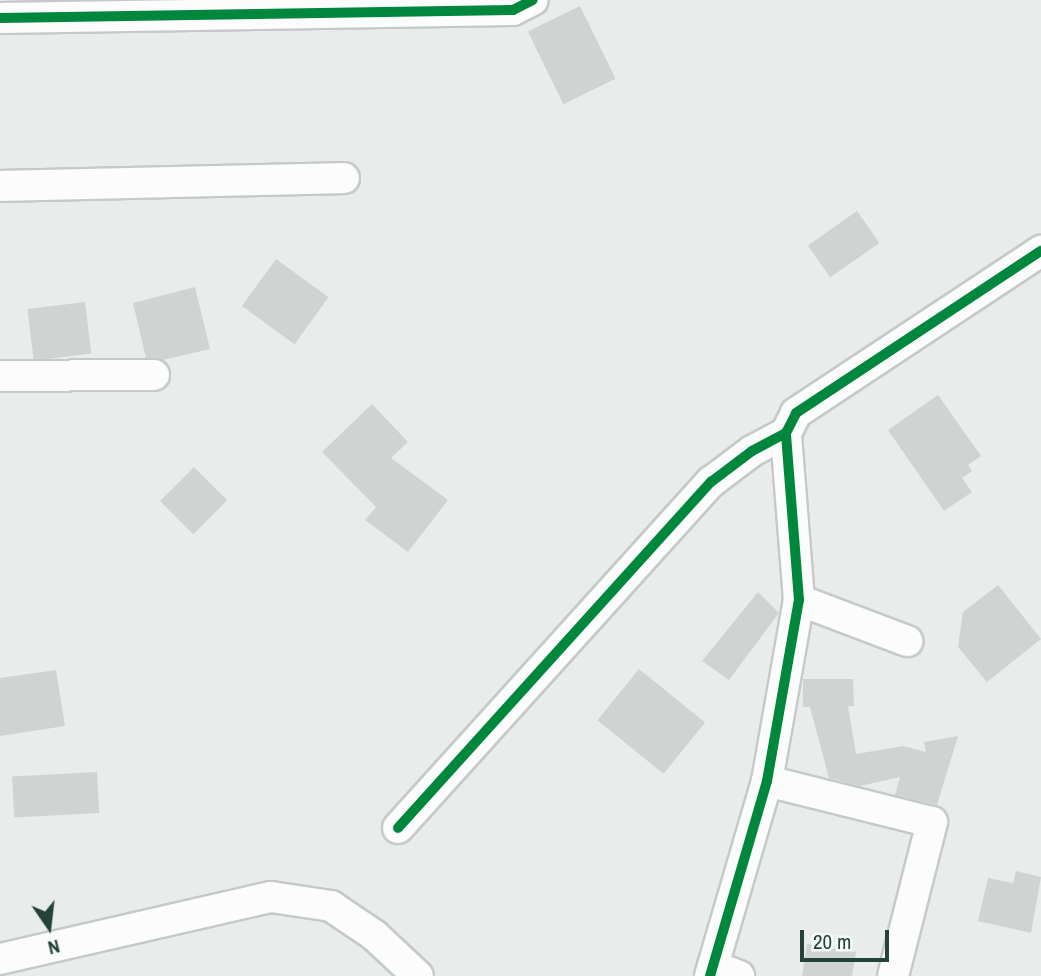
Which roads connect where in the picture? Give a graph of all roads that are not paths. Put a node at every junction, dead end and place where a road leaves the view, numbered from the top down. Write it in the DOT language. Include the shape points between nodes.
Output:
graph roads {
  1 [pos="533,0"];
  2 [pos="0,18"];
  3 [pos="344,178"];
  4 [pos="0,186"];
  5 [pos="1041,251"];
  6 [pos="154,375"];
  7 [pos="0,376"];
  8 [pos="786,433"];
  9 [pos="799,600"];
  10 [pos="908,641"];
  11 [pos="766,781"];
  12 [pos="398,828"];
  13 [pos="0,959"];
  14 [pos="721,973"];
  15 [pos="418,976"];
  16 [pos="894,976"];
  1 -- 2 [label="street" via="513,10"];
  3 -- 4 [label="street"];
  5 -- 8 [label="street" via="796,413"];
  6 -- 7 [label="street"];
  8 -- 9 [label="street"];
  8 -- 12 [label="street" via="752,451 711,482"];
  9 -- 10 [label="street"];
  9 -- 11 [label="street"];
  11 -- 14 [label="street"];
  11 -- 16 [label="street" via="932,822"];
  13 -- 15 [label="street" via="271,897 331,906 374,935"];
}
